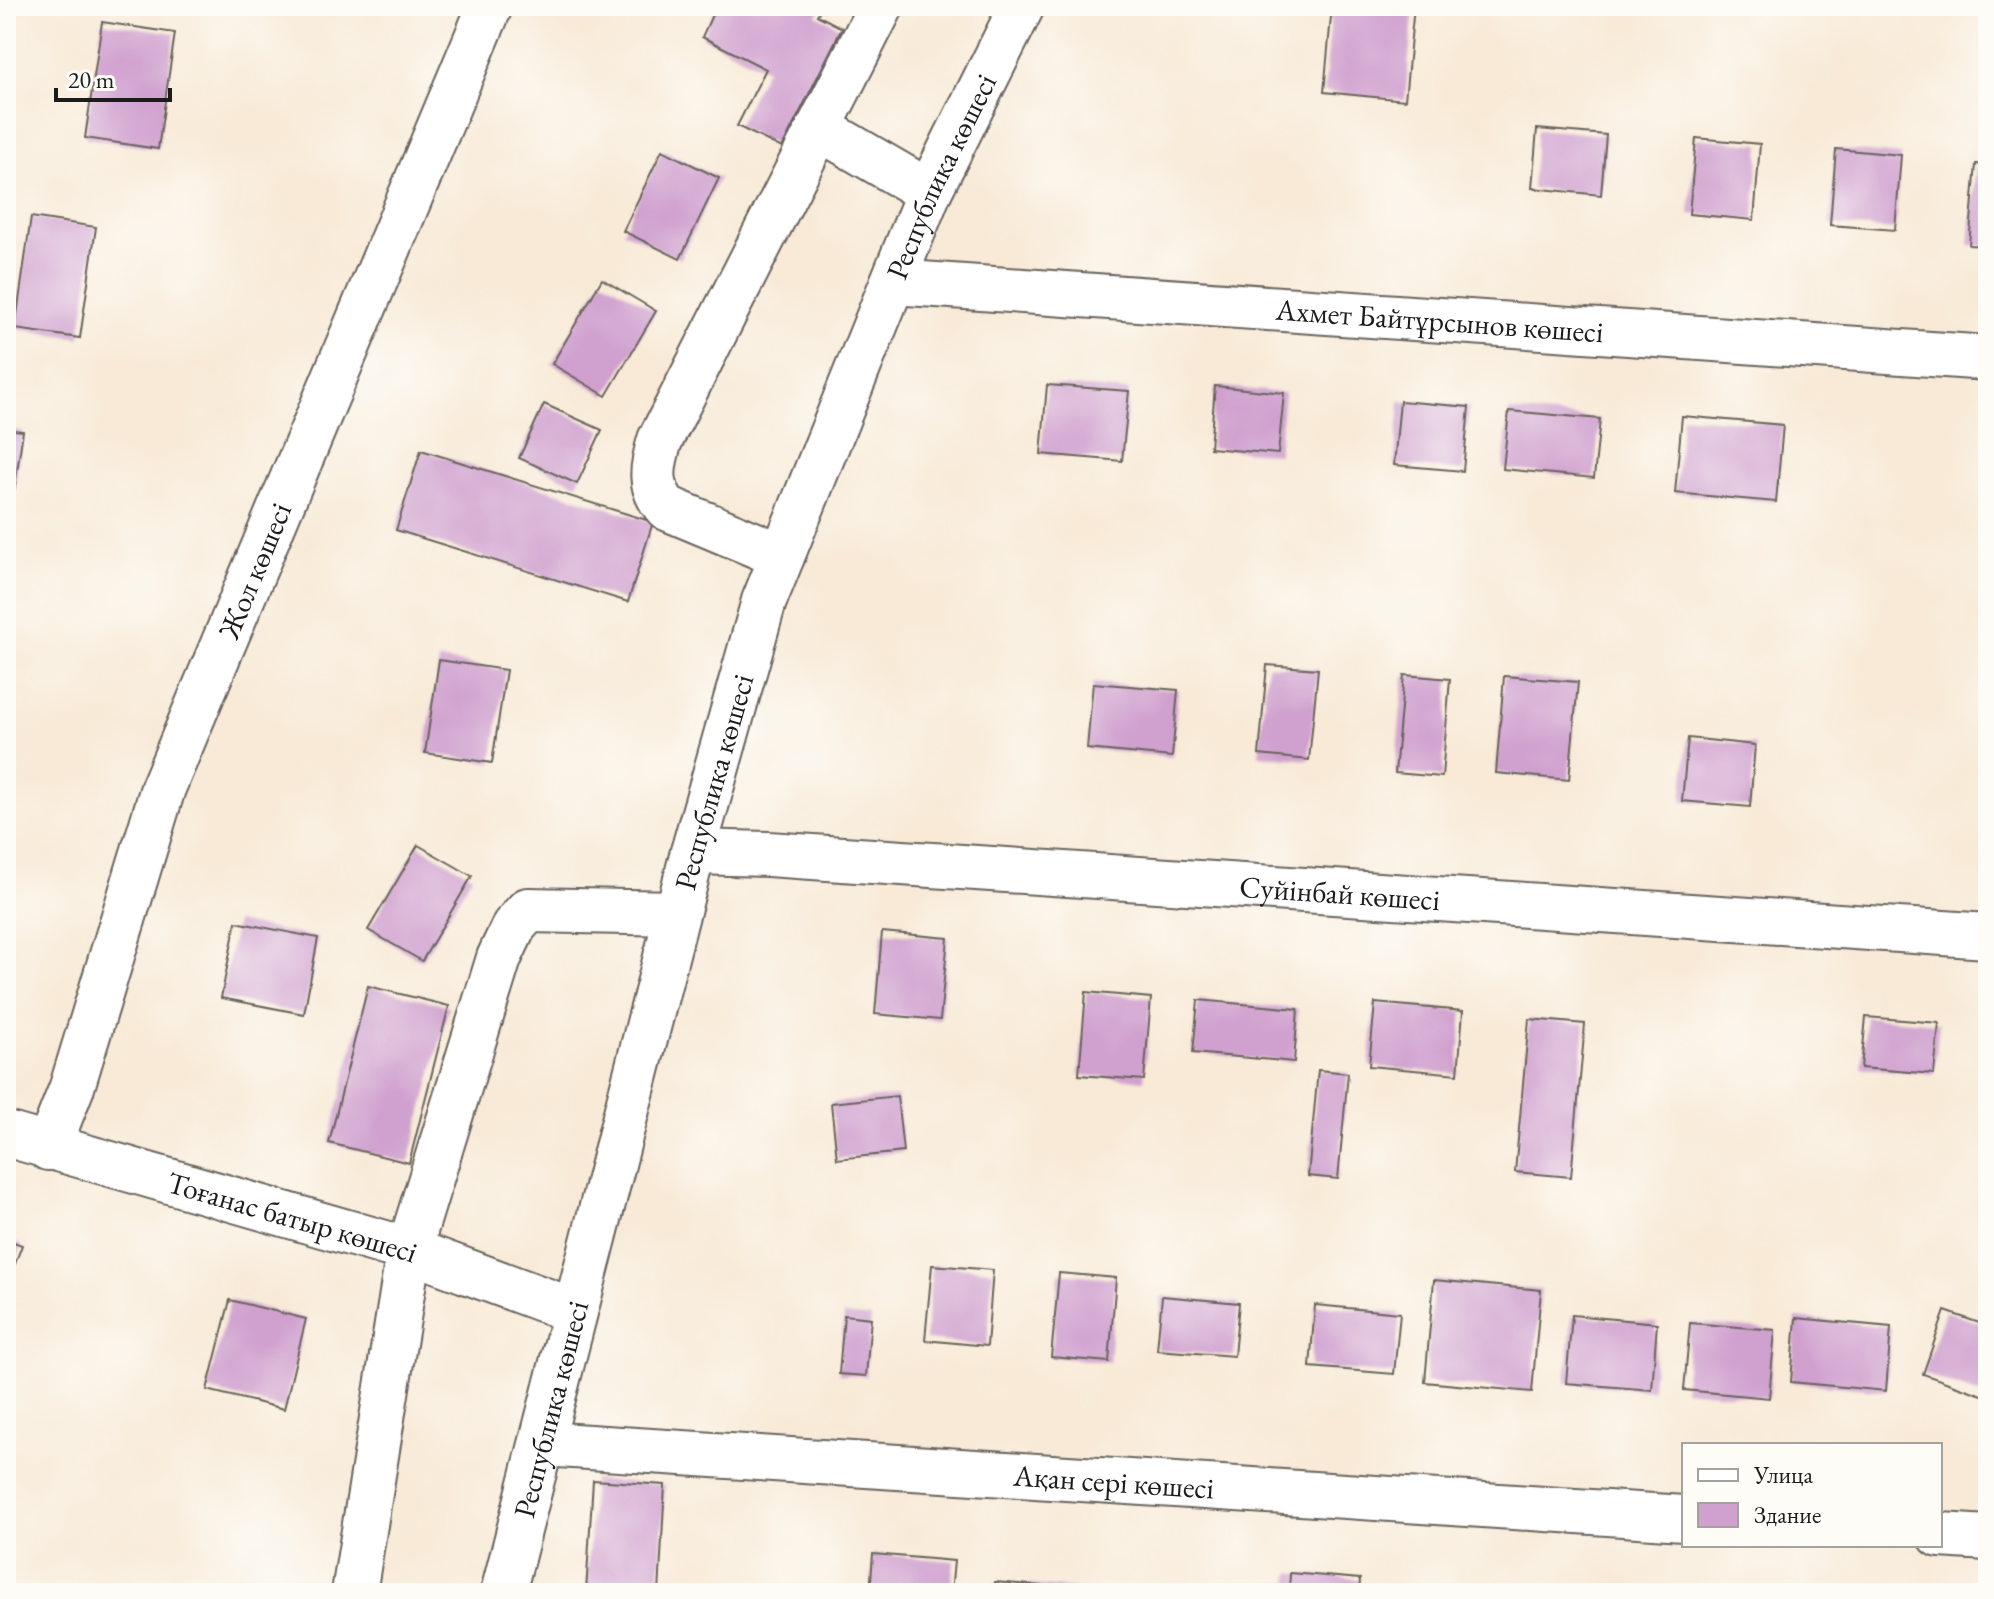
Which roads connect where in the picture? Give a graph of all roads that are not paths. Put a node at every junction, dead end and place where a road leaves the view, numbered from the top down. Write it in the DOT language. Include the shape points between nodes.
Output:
graph roads {
  1 [pos="490,6"];
  2 [pos="881,6"];
  3 [pos="1022,6"];
  4 [pos="819,128"];
  5 [pos="929,192"];
  6 [pos="893,282"];
  7 [pos="1988,358"];
  8 [pos="782,556"];
  9 [pos="693,852"];
  10 [pos="677,913"];
  11 [pos="1988,936"];
  12 [pos="6,1134"];
  13 [pos="48,1148"];
  14 [pos="409,1250"];
  15 [pos="574,1311"];
  16 [pos="543,1444"];
  17 [pos="1682,1518"];
  18 [pos="1942,1535"];
  19 [pos="1988,1538"];
  20 [pos="354,1593"];
  21 [pos="503,1593"];
  1 -- 13 [label="street, Жол көшесі" via="163,788 72,1087"];
  2 -- 4 [label="street"];
  3 -- 5 [label="street, Республика көшесі"];
  4 -- 5 [label="street"];
  4 -- 8 [label="street" via="652,465 656,496 667,508"];
  5 -- 6 [label="street, Республика көшесі"];
  6 -- 7 [label="street, Ахмет Байтұрсынов көшесі"];
  6 -- 8 [label="street, Республика көшесі"];
  8 -- 9 [label="street, Республика көшесі" via="764,601"];
  9 -- 10 [label="street, Республика көшесі"];
  9 -- 11 [label="street, Суйінбай көшесі"];
  10 -- 14 [label="street" via="528,910 514,926 499,958"];
  10 -- 15 [label="street, Республика көшесі"];
  12 -- 13 [label="street, Тоғанас батыр көшесі"];
  13 -- 14 [label="street, Тоғанас батыр көшесі"];
  14 -- 15 [label="street, Тоғанас батыр көшесі"];
  14 -- 20 [label="street"];
  15 -- 16 [label="street, Республика көшесі"];
  16 -- 17 [label="street, Ақан сері көшесі"];
  16 -- 21 [label="street, Республика көшесі"];
  18 -- 19 [label="street"];
}
